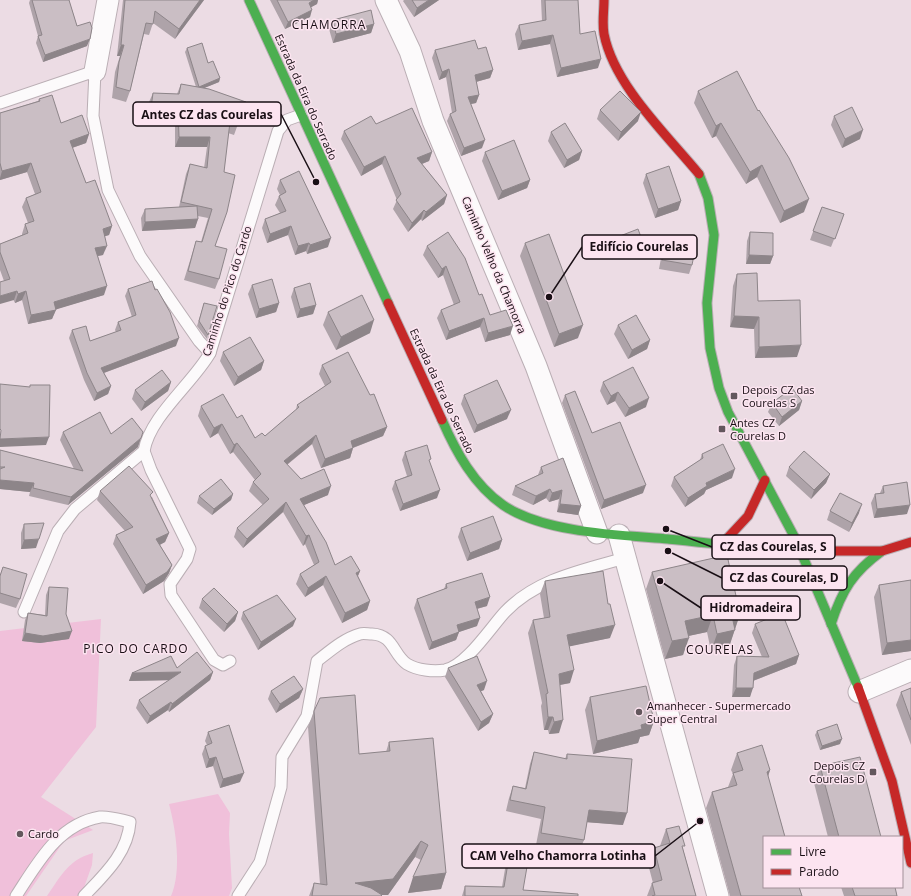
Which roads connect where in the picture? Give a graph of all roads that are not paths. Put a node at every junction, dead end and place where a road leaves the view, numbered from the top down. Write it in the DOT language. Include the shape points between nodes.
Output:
graph roads {
  1 [pos="108,0"];
  2 [pos="249,0"];
  3 [pos="386,0"];
  4 [pos="604,0"];
  5 [pos="95,71"];
  6 [pos="0,103"];
  7 [pos="301,114"];
  8 [pos="210,353"];
  9 [pos="144,451"];
  10 [pos="765,480"];
  11 [pos="597,533"];
  12 [pos="619,535"];
  13 [pos="911,542"];
  14 [pos="721,545"];
  15 [pos="800,550"];
  16 [pos="882,551"];
  17 [pos="625,558"];
  18 [pos="24,612"];
  19 [pos="832,624"];
  20 [pos="230,661"];
  21 [pos="911,670"];
  22 [pos="859,692"];
  23 [pos="910,850"];
  24 [pos="16,896"];
  25 [pos="84,896"];
  26 [pos="238,896"];
  27 [pos="718,896"];
  1 -- 5 [label="street"];
  2 -- 7 [label="main road, Estrada da Eira do Serrado"];
  3 -- 11 [label="street, Caminho Velho da Chamorra" via="410,51 433,121 536,366"];
  4 -- 10 [label="main road" via="604,33 614,65 625,85 699,174 708,198 714,235 707,303 710,348 719,388 728,412"];
  5 -- 6 [label="lane"];
  5 -- 8 [label="lane" via="93,116 108,190 140,256"];
  7 -- 8 [label="lane, Caminho do Pico do Cardo" via="287,120 278,131"];
  7 -- 11 [label="main road, Estrada da Eira do Serrado" via="465,467 481,486 517,514 533,521"];
  8 -- 9 [label="lane, Caminho do Pico do Cardo" via="181,388 146,438"];
  9 -- 18 [label="lane" via="75,509 58,531"];
  9 -- 20 [label="lane" via="190,549 187,559 170,584 172,595 214,660 223,665"];
  10 -- 14 [label="main road" via="748,517"];
  10 -- 15 [label="main road"];
  11 -- 12 [label="main road, Estrada da Eira do Serrado"];
  12 -- 14 [label="main road, Estrada da Eira do Serrado"];
  12 -- 17 [label="street"];
  13 -- 16 [label="main road"];
  14 -- 15 [label="main road, Estrada da Eira do Serrado"];
  15 -- 16 [label="main road, Estrada da Eira do Serrado" via="844,553"];
  15 -- 19 [label="main road"];
  16 -- 19 [label="main road" via="864,562 848,580 837,604"];
  17 -- 26 [label="lane" via="572,573 530,590 506,611 458,664 446,670 423,670 406,663 392,643 379,634 360,634 339,644 317,661 307,716 282,757 280,787 260,862"];
  17 -- 27 [label="street"];
  19 -- 22 [label="main road"];
  21 -- 22 [label="street"];
  22 -- 23 [label="main road" via="892,781"];
  24 -- 25 [label="lane" via="46,851 71,828 100,817 130,822 129,836 111,868"];
}
